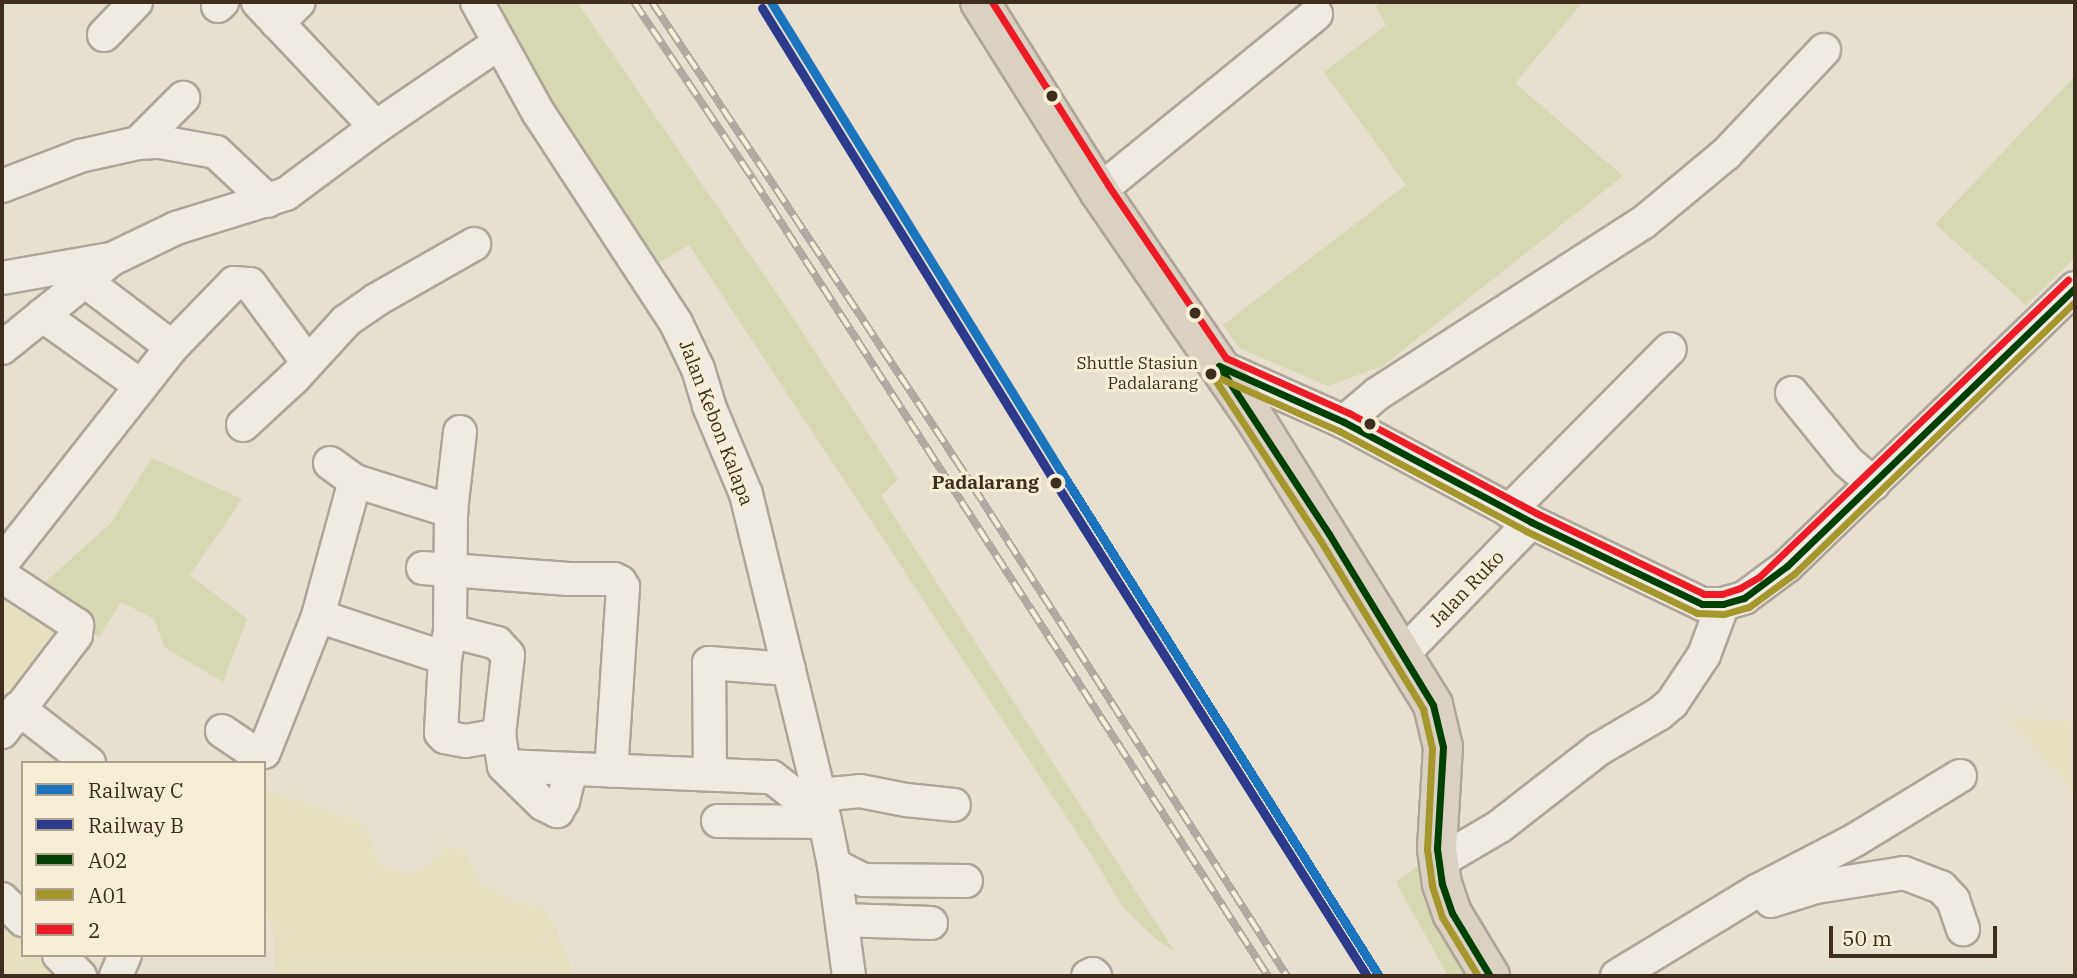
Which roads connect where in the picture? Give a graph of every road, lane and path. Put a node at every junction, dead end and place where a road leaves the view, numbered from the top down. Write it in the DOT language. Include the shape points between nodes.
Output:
graph roads {
  1 [pos="135,2"];
  2 [pos="477,2"];
  3 [pos="980,2"];
  4 [pos="278,9"];
  5 [pos="1316,14"];
  6 [pos="104,35"];
  7 [pos="499,43"];
  8 [pos="1824,50"];
  9 [pos="183,99"];
  10 [pos="376,127"];
  11 [pos="138,143"];
  12 [pos="4,180"];
  13 [pos="1099,191"];
  14 [pos="268,201"];
  15 [pos="474,244"];
  16 [pos="112,259"];
  17 [pos="2,278"];
  18 [pos="85,281"];
  19 [pos="2075,288"];
  20 [pos="42,315"];
  21 [pos="172,347"];
  22 [pos="2,348"];
  23 [pos="1670,349"];
  24 [pos="307,361"];
  25 [pos="1219,366"];
  26 [pos="141,386"];
  27 [pos="1792,393"];
  28 [pos="1345,422"];
  29 [pos="243,425"];
  30 [pos="460,432"];
  31 [pos="1873,484"];
  32 [pos="451,511"];
  33 [pos="1520,517"];
  34 [pos="2,563"];
  35 [pos="437,570"];
  36 [pos="2,576"];
  37 [pos="1723,604"];
  38 [pos="318,616"];
  39 [pos="448,645"];
  40 [pos="1403,654"];
  41 [pos="789,669"];
  42 [pos="10,720"];
  43 [pos="222,731"];
  44 [pos="499,735"];
  45 [pos="85,761"];
  46 [pos="504,766"];
  47 [pos="571,769"];
  48 [pos="611,771"];
  49 [pos="710,774"];
  50 [pos="1960,775"];
  51 [pos="954,805"];
  52 [pos="823,810"];
  53 [pos="718,821"];
  54 [pos="1439,862"];
  55 [pos="834,865"];
  56 [pos="966,881"];
  57 [pos="843,920"];
  58 [pos="1710,920"];
  59 [pos="931,923"];
  60 [pos="1963,929"];
  61 [pos="61,957"];
  62 [pos="124,957"];
  63 [pos="80,976"];
  64 [pos="116,976"];
  65 [pos="849,976"];
  66 [pos="1088,976"];
  67 [pos="1095,976"];
  68 [pos="1490,976"];
  69 [pos="1617,976"];
  1 -- 6 [label="street"];
  2 -- 7 [label="street, Jalan Kebon Kalapa"];
  3 -- 13 [label="highway"];
  4 -- 10 [label="street"];
  5 -- 13 [label="street"];
  7 -- 10 [label="street"];
  7 -- 41 [label="street, Jalan Kebon Kalapa" via="538,112 670,313 698,369 746,494"];
  8 -- 28 [label="street" via="1726,154 1644,222 1369,399"];
  9 -- 11 [label="street"];
  10 -- 14 [label="street" via="286,194"];
  11 -- 12 [label="street"];
  11 -- 14 [label="street" via="160,142 216,152"];
  13 -- 25 [label="highway"];
  14 -- 16 [label="street" via="176,228"];
  15 -- 24 [label="street" via="346,321"];
  16 -- 17 [label="street"];
  16 -- 18 [label="street"];
  18 -- 20 [label="street"];
  18 -- 21 [label="street"];
  19 -- 31 [label="street"];
  20 -- 22 [label="street"];
  20 -- 26 [label="street"];
  21 -- 24 [label="street" via="234,283 242,282 250,284"];
  21 -- 26 [label="street"];
  23 -- 33 [label="street, Jalan Ruko"];
  24 -- 29 [label="street"];
  25 -- 28 [label="street"];
  25 -- 40 [label="highway"];
  26 -- 34 [label="street"];
  27 -- 31 [label="street" via="1847,461"];
  28 -- 33 [label="street"];
  30 -- 32 [label="street"];
  31 -- 37 [label="street" via="1765,585"];
  32 -- 35 [label="street"];
  32 -- 38 [label="street" via="343,472"];
  33 -- 37 [label="street" via="1702,604"];
  33 -- 40 [label="street, Jalan Ruko"];
  35 -- 39 [label="street"];
  35 -- 48 [label="street" via="620,582"];
  36 -- 42 [label="street" via="77,625 76,635"];
  37 -- 54 [label="street" via="1704,655 1672,703 1599,749 1500,826"];
  38 -- 39 [label="street"];
  38 -- 43 [label="street" via="264,752 256,754"];
  39 -- 44 [label="street" via="497,643 508,655"];
  39 -- 44 [label="street" via="441,733 466,741"];
  40 -- 54 [label="highway" via="1433,705 1443,747"];
  41 -- 49 [label="street" via="709,663"];
  41 -- 52 [label="street, Jalan Kebon Kalapa"];
  42 -- 45 [label="street"];
  44 -- 46 [label="street"];
  46 -- 47 [label="street"];
  46 -- 47 [label="street" via="543,804 557,811"];
  47 -- 48 [label="street"];
  48 -- 49 [label="street"];
  49 -- 52 [label="street" via="775,778"];
  50 -- 58 [label="street" via="1855,840"];
  51 -- 52 [label="street" via="860,791"];
  52 -- 53 [label="street"];
  52 -- 55 [label="street, Jalan Kebon Kalapa"];
  54 -- 68 [label="highway" via="1452,913"];
  55 -- 56 [label="street" via="863,880"];
  55 -- 57 [label="street, Jalan Kebon Kalapa"];
  57 -- 59 [label="street"];
  57 -- 65 [label="street, Jalan Kebon Kalapa"];
  58 -- 60 [label="street" via="1816,887 1904,873 1941,887 1952,900"];
  58 -- 69 [label="street"];
  61 -- 63 [label="street"];
  62 -- 64 [label="street"];
  66 -- 67 [label="street"];
}
